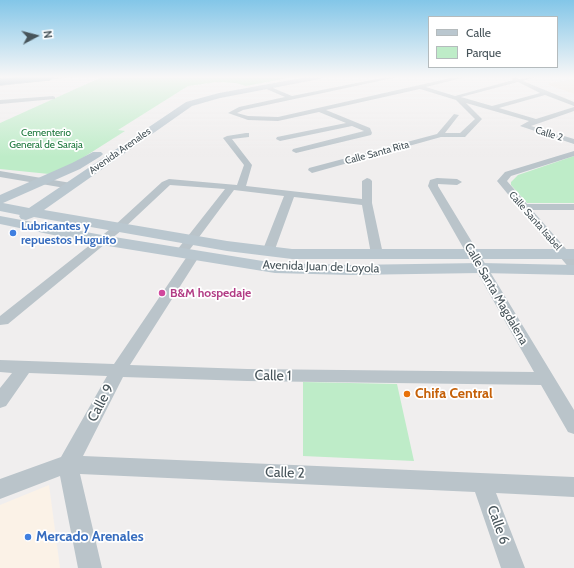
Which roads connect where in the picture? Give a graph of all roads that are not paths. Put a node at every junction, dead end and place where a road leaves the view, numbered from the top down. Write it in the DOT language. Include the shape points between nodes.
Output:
graph roads {
  1 [pos="178,104"];
  2 [pos="192,104"];
  3 [pos="264,104"];
  4 [pos="306,104"];
  5 [pos="344,104"];
  6 [pos="463,104"];
  7 [pos="478,104"];
  8 [pos="509,104"];
  9 [pos="493,108"];
  10 [pos="319,109"];
  11 [pos="574,109"];
  12 [pos="456,115"];
  13 [pos="536,121"];
  14 [pos="352,124"];
  15 [pos="321,131"];
  16 [pos="246,135"];
  17 [pos="441,135"];
  18 [pos="296,136"];
  19 [pos="280,139"];
  20 [pos="338,140"];
  21 [pos="573,142"];
  22 [pos="313,146"];
  23 [pos="296,151"];
  24 [pos="574,153"];
  25 [pos="312,170"];
  26 [pos="0,174"];
  27 [pos="366,181"];
  28 [pos="43,182"];
  29 [pos="457,182"];
  30 [pos="71,186"];
  31 [pos="236,188"];
  32 [pos="290,194"];
  33 [pos="0,200"];
  34 [pos="367,203"];
  35 [pos="0,207"];
  36 [pos="523,207"];
  37 [pos="574,207"];
  38 [pos="31,212"];
  39 [pos="8,222"];
  40 [pos="118,228"];
  41 [pos="0,231"];
  42 [pos="102,240"];
  43 [pos="189,249"];
  44 [pos="268,252"];
  45 [pos="473,253"];
  46 [pos="377,254"];
  47 [pos="571,258"];
  48 [pos="481,268"];
  49 [pos="574,270"];
  50 [pos="4,321"];
  51 [pos="0,366"];
  52 [pos="24,368"];
  53 [pos="119,369"];
  54 [pos="547,379"];
  55 [pos="0,401"];
  56 [pos="574,426"];
  57 [pos="68,464"];
  58 [pos="482,482"];
  59 [pos="574,487"];
  60 [pos="0,489"];
  61 [pos="90,568"];
  62 [pos="513,568"];
  1 -- 28 [label="street, Avenida Arenales" via="86,161"];
  2 -- 30 [label="street, Avenida Arenales" via="184,106"];
  3 -- 10 [label="street" via="241,108 231,113 271,120"];
  4 -- 10 [label="street"];
  5 -- 10 [label="street"];
  6 -- 17 [label="street, Calle Santa Rita" via="479,120 462,135"];
  7 -- 9 [label="street, Calle 2"];
  8 -- 9 [label="street"];
  9 -- 13 [label="street, Calle 2"];
  10 -- 14 [label="street"];
  11 -- 13 [label="street"];
  12 -- 17 [label="street"];
  13 -- 21 [label="street, Calle 2" via="524,126"];
  14 -- 15 [label="street"];
  14 -- 20 [label="street" via="367,130 368,133"];
  15 -- 18 [label="street"];
  15 -- 20 [label="street"];
  16 -- 31 [label="street" via="227,138 248,165"];
  17 -- 25 [label="street, Calle Santa Rita"];
  18 -- 19 [label="street"];
  18 -- 22 [label="street"];
  20 -- 22 [label="street"];
  22 -- 23 [label="street"];
  24 -- 36 [label="street, Calle Santa Isabel" via="505,176 502,181 504,185"];
  26 -- 28 [label="street"];
  27 -- 34 [label="street"];
  28 -- 30 [label="street"];
  28 -- 33 [label="street, Avenida Arenales"];
  29 -- 45 [label="street, Calle Santa Magdalena" via="437,181 433,182 433,186"];
  30 -- 38 [label="street, Avenida Arenales"];
  31 -- 32 [label="street"];
  31 -- 40 [label="street" via="170,182"];
  31 -- 43 [label="street, Calle 9"];
  32 -- 34 [label="street"];
  32 -- 44 [label="street"];
  34 -- 46 [label="street"];
  35 -- 38 [label="street, Avenida Juan de Loyola"];
  36 -- 37 [label="street"];
  36 -- 47 [label="street, Calle Santa Isabel"];
  38 -- 39 [label="street, Avenida Arenales"];
  38 -- 40 [label="street, Avenida Juan de Loyola"];
  39 -- 41 [label="street, Avenida Arenales"];
  39 -- 42 [label="street, Avenida Juan de Loyola"];
  40 -- 42 [label="street"];
  40 -- 43 [label="street, Avenida Juan de Loyola"];
  42 -- 43 [label="street, Avenida Juan de Loyola"];
  42 -- 50 [label="street"];
  43 -- 44 [label="street, Avenida Juan de Loyola"];
  43 -- 48 [label="street, Avenida Juan de Loyola" via="257,266 294,269"];
  43 -- 53 [label="street, Calle 9"];
  44 -- 46 [label="street, Avenida Juan de Loyola"];
  45 -- 46 [label="street, Avenida Juan de Loyola"];
  45 -- 47 [label="street, Avenida Juan de Loyola"];
  45 -- 48 [label="street, Calle Santa Magdalena"];
  48 -- 49 [label="street, Avenida Juan de Loyola"];
  48 -- 54 [label="street, Calle Santa Magdalena"];
  51 -- 52 [label="street, Calle 1"];
  52 -- 53 [label="street, Calle 1"];
  52 -- 55 [label="street"];
  53 -- 54 [label="street, Calle 1" via="247,376"];
  53 -- 57 [label="street, Calle 9"];
  54 -- 56 [label="street, Calle Santa Magdalena"];
  57 -- 58 [label="street, Calle 2"];
  57 -- 60 [label="street, Calle 2"];
  57 -- 61 [label="street"];
  58 -- 59 [label="street, Calle 2"];
  58 -- 62 [label="street, Calle 6"];
}
